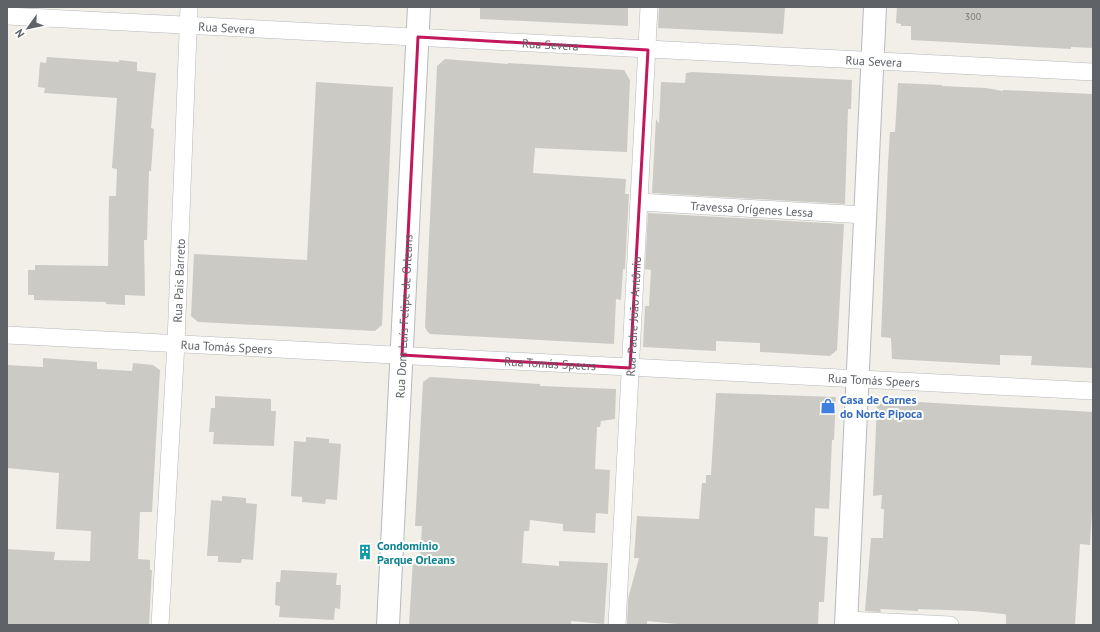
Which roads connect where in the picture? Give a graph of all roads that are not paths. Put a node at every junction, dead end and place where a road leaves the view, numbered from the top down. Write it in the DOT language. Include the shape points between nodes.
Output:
graph roads {
  1 [pos="189,7"];
  2 [pos="419,7"];
  3 [pos="650,7"];
  4 [pos="875,7"];
  5 [pos="7,16"];
  6 [pos="188,26"];
  7 [pos="418,37"];
  8 [pos="648,50"];
  9 [pos="873,62"];
  10 [pos="1093,72"];
  11 [pos="639,202"];
  12 [pos="865,215"];
  13 [pos="7,335"];
  14 [pos="176,343"];
  15 [pos="402,355"];
  16 [pos="630,368"];
  17 [pos="857,378"];
  18 [pos="1093,391"];
  19 [pos="846,622"];
  20 [pos="160,625"];
  21 [pos="388,625"];
  22 [pos="617,625"];
  23 [pos="950,625"];
  1 -- 6 [label="street, Rua Pais Barreto"];
  2 -- 7 [label="street, Rua Dom Luís Felipe de Orleans"];
  3 -- 8 [label="street, Rua Padre João Antônio"];
  4 -- 9 [label="street"];
  5 -- 6 [label="street, Rua Severa"];
  6 -- 7 [label="street, Rua Severa"];
  6 -- 14 [label="street, Rua Pais Barreto"];
  7 -- 8 [label="street, Rua Severa"];
  7 -- 15 [label="street, Rua Dom Luís Felipe de Orleans"];
  8 -- 9 [label="street, Rua Severa"];
  8 -- 11 [label="street, Rua Padre João Antônio"];
  9 -- 10 [label="street, Rua Severa"];
  9 -- 12 [label="street"];
  11 -- 12 [label="street, Travessa Orígenes Lessa"];
  11 -- 16 [label="street, Rua Padre João Antônio"];
  12 -- 17 [label="street"];
  13 -- 14 [label="street, Rua Tomás Speers"];
  14 -- 15 [label="street, Rua Tomás Speers"];
  14 -- 20 [label="street, Rua Pais Barreto"];
  15 -- 16 [label="street, Rua Tomás Speers"];
  15 -- 21 [label="street, Rua Dom Luís Felipe de Orleans"];
  16 -- 17 [label="street, Rua Tomás Speers"];
  16 -- 22 [label="street, Rua Padre João Antônio"];
  17 -- 18 [label="street, Rua Tomás Speers"];
  17 -- 19 [label="street"];
  19 -- 23 [label="street"];
}
